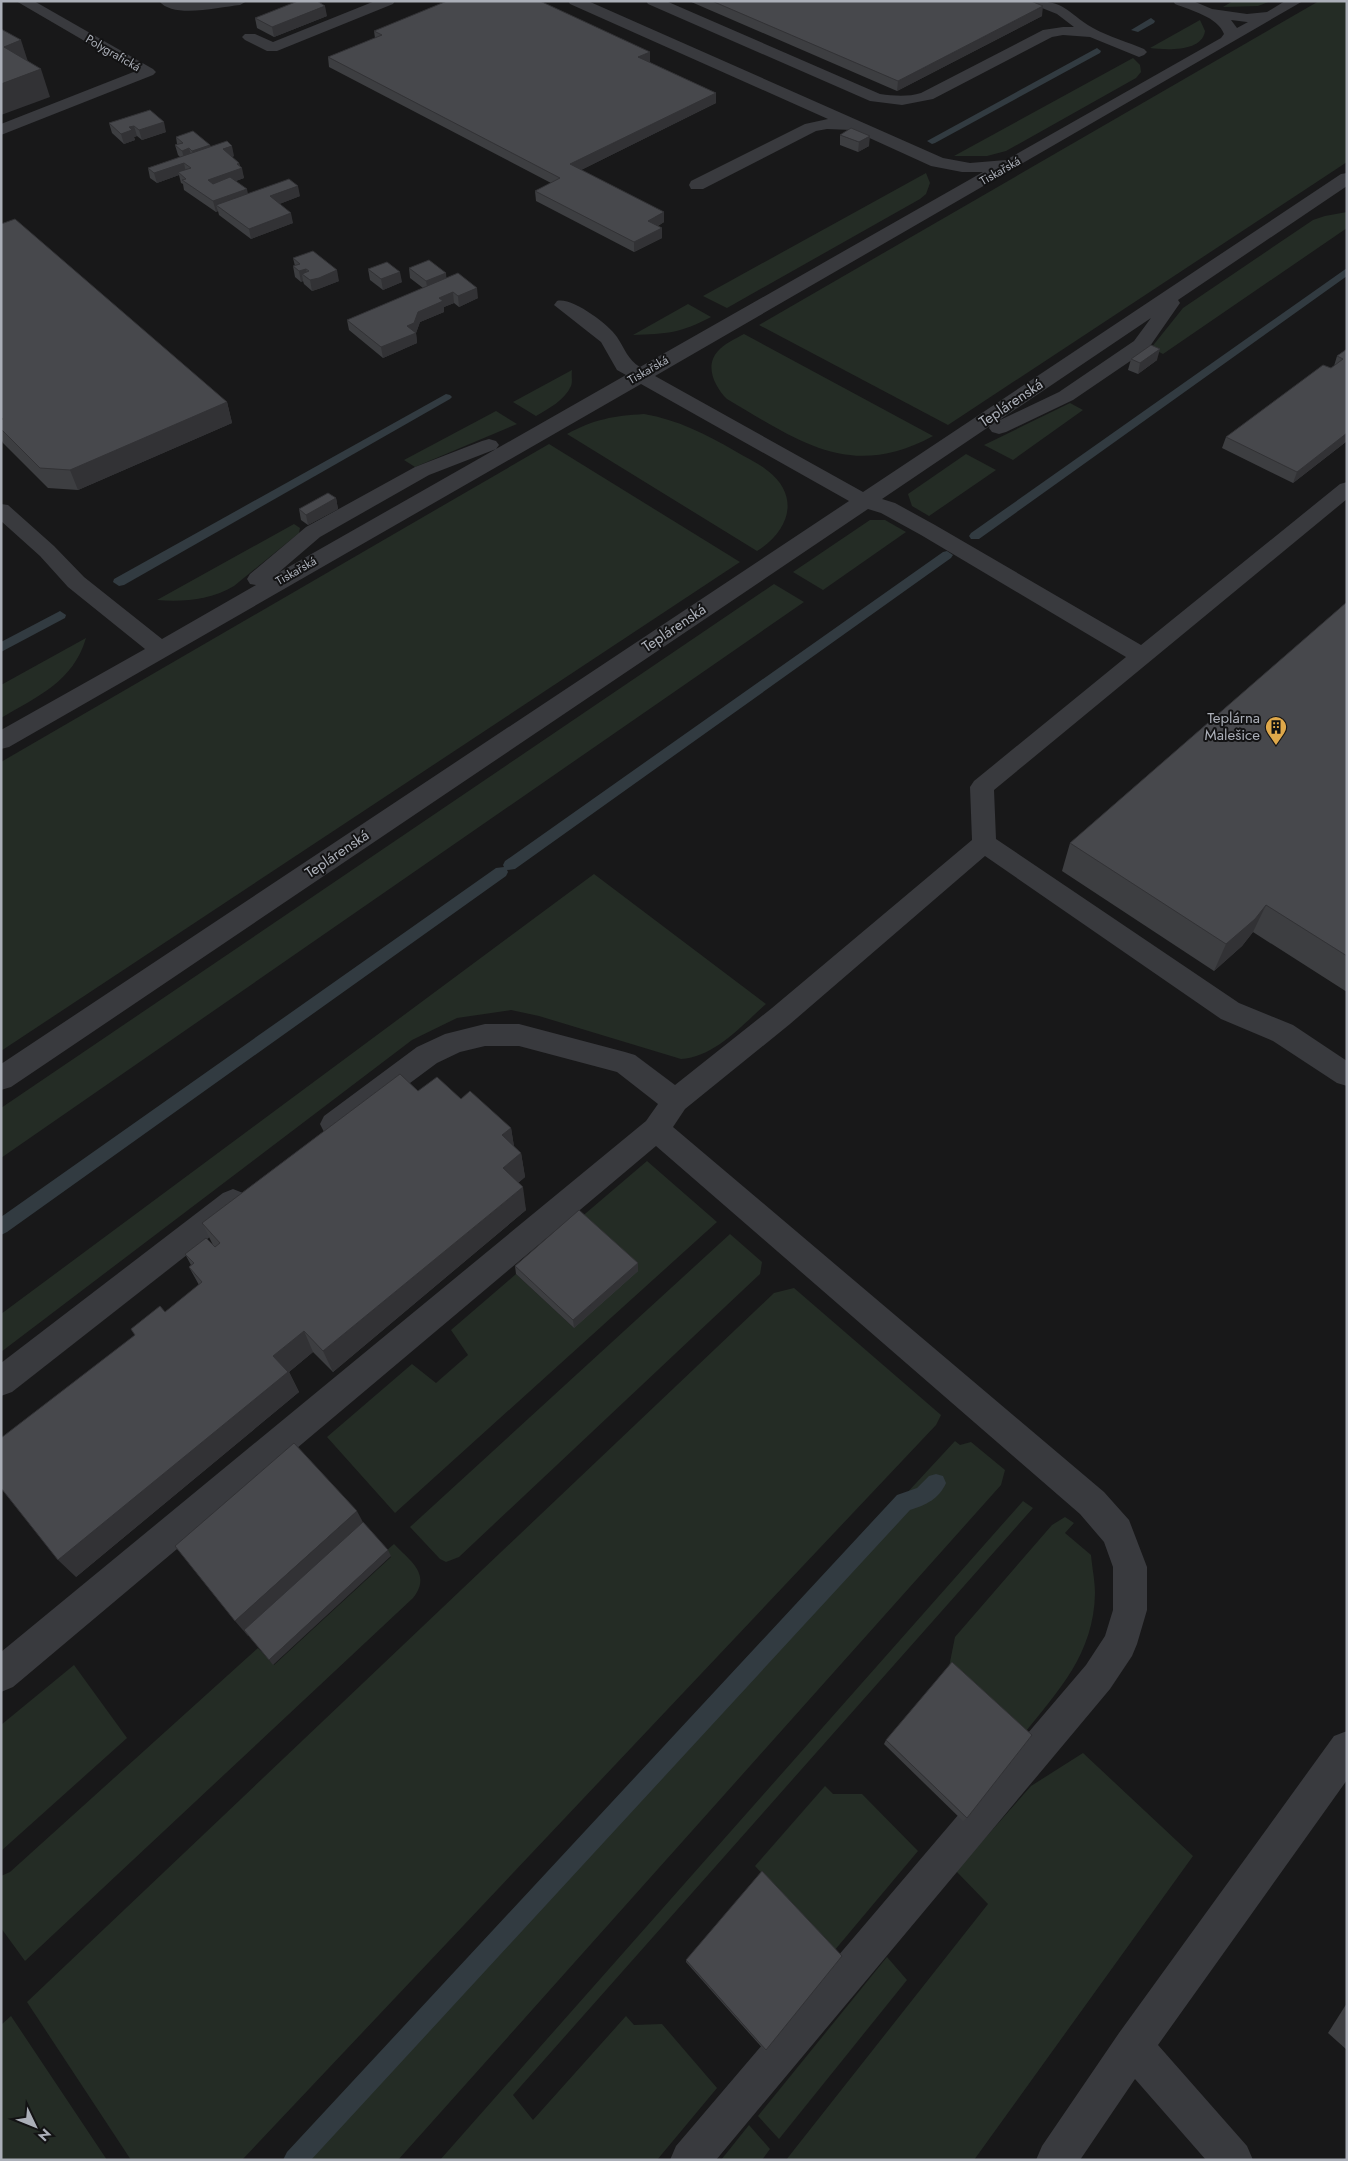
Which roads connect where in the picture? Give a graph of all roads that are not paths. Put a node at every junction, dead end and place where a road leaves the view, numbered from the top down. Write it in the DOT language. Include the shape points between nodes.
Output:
graph roads {
  1 [pos="23,1"];
  2 [pos="166,1"];
  3 [pos="240,1"];
  4 [pos="388,1"];
  5 [pos="576,1"];
  6 [pos="653,1"];
  7 [pos="1037,1"];
  8 [pos="1180,1"];
  9 [pos="1296,1"];
  10 [pos="1209,13"];
  11 [pos="1274,14"];
  12 [pos="1092,33"];
  13 [pos="250,37"];
  14 [pos="1226,41"];
  15 [pos="1139,52"];
  16 [pos="1206,53"];
  17 [pos="1156,82"];
  18 [pos="862,129"];
  19 [pos="1,130"];
  20 [pos="1022,158"];
  21 [pos="937,162"];
  22 [pos="1345,182"];
  23 [pos="697,185"];
  24 [pos="939,205"];
  25 [pos="563,305"];
  26 [pos="640,375"];
  27 [pos="1347,488"];
  28 [pos="864,501"];
  29 [pos="1,510"];
  30 [pos="160,649"];
  31 [pos="1142,656"];
  32 [pos="1,741"];
  33 [pos="984,843"];
  34 [pos="1347,1074"];
  35 [pos="1,1079"];
  36 [pos="675,1101"];
  37 [pos="656,1129"];
  38 [pos="312,1141"];
  39 [pos="250,1189"];
  40 [pos="1,1382"];
  41 [pos="1,1675"];
  42 [pos="1347,1749"];
  43 [pos="1133,2047"];
  44 [pos="690,2160"];
  45 [pos="1056,2160"];
  46 [pos="1233,2160"];
  1 -- 19 [label="street, Polygrafická" via="148,72"];
  2 -- 3 [label="street" via="177,7"];
  4 -- 13 [label="street" via="272,48"];
  5 -- 18 [label="street"];
  6 -- 12 [label="street" via="876,98 896,102 927,96 1040,36 1063,31"];
  7 -- 12 [label="street" via="1062,11"];
  8 -- 10 [label="street"];
  9 -- 11 [label="street, Tiskařská"];
  10 -- 11 [label="street" via="1247,18"];
  10 -- 14 [label="street" via="1230,27 1232,34"];
  11 -- 14 [label="street, Tiskařská"];
  12 -- 15 [label="street"];
  14 -- 16 [label="street, Tiskařská"];
  15 -- 16 [label="street" via="1163,56"];
  15 -- 17 [label="street" via="1161,67"];
  16 -- 17 [label="street, Tiskařská"];
  17 -- 20 [label="street, Tiskařská"];
  18 -- 21 [label="street"];
  18 -- 23 [label="street" via="836,124 810,127"];
  20 -- 21 [label="street" via="995,167 979,168 961,168"];
  20 -- 24 [label="street, Tiskařská"];
  21 -- 24 [label="street" via="952,172 957,181 956,190"];
  22 -- 28 [label="street, Teplárenská" via="1182,288 1141,345 1066,396 920,464"];
  24 -- 26 [label="street, Tiskařská"];
  25 -- 26 [label="street" via="609,339 620,361"];
  26 -- 28 [label="street"];
  26 -- 30 [label="street, Tiskařská"];
  27 -- 31 [label="street"];
  28 -- 31 [label="street" via="888,508"];
  28 -- 35 [label="street, Teplárenská"];
  29 -- 30 [label="street" via="76,582"];
  30 -- 32 [label="street, Tiskařská"];
  31 -- 33 [label="street" via="982,787"];
  33 -- 34 [label="street" via="1230,1011 1283,1033"];
  33 -- 36 [label="street" via="781,1016"];
  36 -- 37 [label="street"];
  36 -- 38 [label="street" via="625,1063 519,1035 485,1035 455,1042 426,1055"];
  37 -- 41 [label="street"];
  37 -- 44 [label="street" via="1092,1502 1117,1532 1130,1567 1130,1610 1120,1644 1098,1677"];
  39 -- 40 [label="street"];
  42 -- 43 [label="street"];
  43 -- 45 [label="street"];
  43 -- 46 [label="street"];
}
